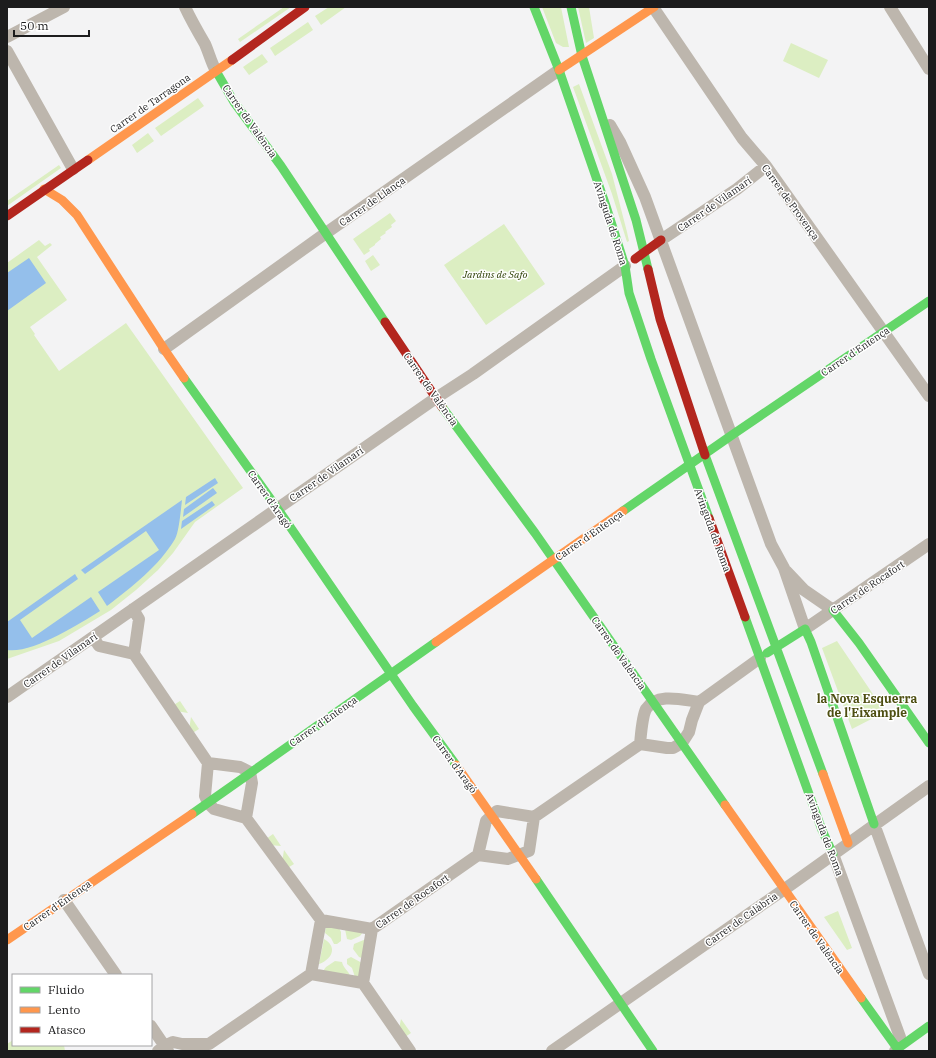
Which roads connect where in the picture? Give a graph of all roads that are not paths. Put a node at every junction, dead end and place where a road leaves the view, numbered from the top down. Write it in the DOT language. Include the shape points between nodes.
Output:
graph roads {
  1 [pos="64,7"];
  2 [pos="185,7"];
  3 [pos="305,7"];
  4 [pos="534,7"];
  5 [pos="571,7"];
  6 [pos="653,7"];
  7 [pos="890,7"];
  8 [pos="7,37"];
  9 [pos="7,51"];
  10 [pos="582,56"];
  11 [pos="929,68"];
  12 [pos="559,70"];
  13 [pos="216,71"];
  14 [pos="600,109"];
  15 [pos="766,166"];
  16 [pos="74,169"];
  17 [pos="72,183"];
  18 [pos="44,189"];
  19 [pos="72,196"];
  20 [pos="74,210"];
  21 [pos="7,216"];
  22 [pos="326,233"];
  23 [pos="661,240"];
  24 [pos="644,253"];
  25 [pos="625,266"];
  26 [pos="929,301"];
  27 [pos="883,332"];
  28 [pos="164,349"];
  29 [pos="929,396"];
  30 [pos="436,398"];
  31 [pos="732,435"];
  32 [pos="705,454"];
  33 [pos="689,466"];
  34 [pos="277,508"];
  35 [pos="929,544"];
  36 [pos="554,560"];
  37 [pos="784,568"];
  38 [pos="133,609"];
  39 [pos="833,610"];
  40 [pos="805,629"];
  41 [pos="93,637"];
  42 [pos="777,647"];
  43 [pos="134,654"];
  44 [pos="760,658"];
  45 [pos="391,673"];
  46 [pos="7,697"];
  47 [pos="699,702"];
  48 [pos="653,703"];
  49 [pos="929,742"];
  50 [pos="682,743"];
  51 [pos="640,744"];
  52 [pos="208,763"];
  53 [pos="245,769"];
  54 [pos="929,786"];
  55 [pos="211,806"];
  56 [pos="491,815"];
  57 [pos="534,817"];
  58 [pos="246,818"];
  59 [pos="874,824"];
  60 [pos="848,842"];
  61 [pos="833,854"];
  62 [pos="478,855"];
  63 [pos="519,855"];
  64 [pos="784,889"];
  65 [pos="64,900"];
  66 [pos="321,920"];
  67 [pos="372,929"];
  68 [pos="7,940"];
  69 [pos="115,974"];
  70 [pos="311,974"];
  71 [pos="929,974"];
  72 [pos="363,983"];
  73 [pos="620,1004"];
  74 [pos="929,1026"];
  75 [pos="152,1027"];
  76 [pos="208,1047"];
  77 [pos="166,1048"];
  78 [pos="897,1050"];
  79 [pos="410,1051"];
  80 [pos="552,1051"];
  81 [pos="653,1051"];
  1 -- 8 [label="street"];
  2 -- 13 [label="street"];
  3 -- 13 [label="street, Carrer de Tarragona"];
  4 -- 12 [label="street, Avinguda de Roma"];
  5 -- 10 [label="street, Avinguda de Roma"];
  6 -- 10 [label="street, Carrer de Llança"];
  6 -- 15 [label="street, Carrer de Provença" via="742,138"];
  7 -- 11 [label="street"];
  9 -- 16 [label="street"];
  10 -- 12 [label="street, Carrer de Llança"];
  10 -- 14 [label="street, Avinguda de Roma"];
  12 -- 22 [label="street, Carrer de Llança"];
  12 -- 25 [label="street, Avinguda de Roma"];
  13 -- 16 [label="street, Carrer de Tarragona"];
  13 -- 22 [label="street, Carrer de València" via="234,102"];
  14 -- 23 [label="street, Avinguda de Roma" via="636,176"];
  14 -- 24 [label="street, Avinguda de Roma"];
  15 -- 23 [label="street, Carrer de Vilamarí" via="737,189"];
  15 -- 27 [label="street, Carrer de Provença"];
  16 -- 17 [label="street"];
  16 -- 18 [label="street, Carrer de Tarragona"];
  18 -- 20 [label="street, Carrer d'Aragó" via="66,201"];
  18 -- 21 [label="street, Carrer de Tarragona"];
  19 -- 20 [label="street"];
  20 -- 28 [label="street, Carrer d'Aragó"];
  22 -- 28 [label="street, Carrer de Llança"];
  22 -- 30 [label="street, Carrer de València"];
  23 -- 24 [label="street"];
  23 -- 31 [label="street, Avinguda de Roma"];
  24 -- 25 [label="street"];
  24 -- 32 [label="street, Avinguda de Roma" via="660,319"];
  25 -- 30 [label="street, Carrer de Vilamarí"];
  25 -- 33 [label="street, Avinguda de Roma" via="629,293"];
  26 -- 27 [label="street, Carrer d'Entença"];
  27 -- 29 [label="street, Carrer de Provença"];
  27 -- 31 [label="street, Carrer d'Entença"];
  28 -- 34 [label="street, Carrer d'Aragó"];
  30 -- 34 [label="street, Carrer de Vilamarí"];
  30 -- 36 [label="street, Carrer de València"];
  31 -- 32 [label="street, Carrer d'Entença"];
  31 -- 37 [label="street, Avinguda de Roma" via="771,544"];
  32 -- 33 [label="street, Carrer d'Entença"];
  32 -- 42 [label="street, Avinguda de Roma"];
  33 -- 36 [label="street, Carrer d'Entença"];
  33 -- 44 [label="street, Avinguda de Roma"];
  34 -- 38 [label="street, Carrer de Vilamarí"];
  34 -- 45 [label="street, Carrer d'Aragó"];
  35 -- 39 [label="street, Carrer de Rocafort"];
  36 -- 45 [label="street, Carrer d'Entença"];
  36 -- 48 [label="street, Carrer de València"];
  37 -- 39 [label="street" via="804,590"];
  37 -- 40 [label="street, Avinguda de Roma"];
  38 -- 41 [label="street, Carrer de Vilamarí"];
  38 -- 43 [label="street" via="139,619"];
  39 -- 40 [label="street, Carrer de Rocafort"];
  39 -- 49 [label="street"];
  40 -- 42 [label="street"];
  40 -- 59 [label="street"];
  41 -- 43 [label="street" via="99,646"];
  41 -- 46 [label="street, Carrer de Vilamarí"];
  42 -- 44 [label="street"];
  42 -- 60 [label="street, Avinguda de Roma"];
  43 -- 52 [label="street"];
  44 -- 47 [label="street"];
  44 -- 61 [label="street, Avinguda de Roma"];
  45 -- 53 [label="street, Carrer d'Entença" via="308,733"];
  45 -- 56 [label="street, Carrer d'Aragó"];
  47 -- 48 [label="street" via="660,699"];
  47 -- 50 [label="street" via="689,732"];
  48 -- 50 [label="street, Carrer de València"];
  48 -- 51 [label="street" via="646,710"];
  50 -- 51 [label="street" via="673,748"];
  50 -- 64 [label="street, Carrer de València"];
  51 -- 57 [label="street"];
  52 -- 53 [label="street"];
  52 -- 55 [label="street" via="205,796"];
  53 -- 55 [label="street, Carrer d'Entença"];
  53 -- 58 [label="street" via="252,783"];
  54 -- 59 [label="street, Carrer de Calàbria"];
  55 -- 58 [label="street"];
  55 -- 65 [label="street, Carrer d'Entença"];
  56 -- 57 [label="street" via="497,811"];
  56 -- 62 [label="street" via="486,821"];
  56 -- 63 [label="street, Carrer d'Aragó"];
  57 -- 63 [label="street" via="529,851"];
  58 -- 66 [label="street"];
  59 -- 60 [label="street, Carrer de Calàbria"];
  59 -- 71 [label="street"];
  60 -- 61 [label="street, Carrer de Calàbria"];
  61 -- 64 [label="street, Carrer de Calàbria"];
  61 -- 78 [label="street, Avinguda de Roma" via="900,1037"];
  62 -- 63 [label="street" via="500,859"];
  62 -- 67 [label="street, Carrer de Rocafort"];
  63 -- 73 [label="street, Carrer d'Aragó"];
  64 -- 73 [label="street, Carrer de Calàbria"];
  64 -- 78 [label="street, Carrer de València"];
  65 -- 68 [label="street, Carrer d'Entença"];
  65 -- 69 [label="street"];
  66 -- 67 [label="street"];
  66 -- 70 [label="street"];
  67 -- 72 [label="street, Carrer de Rocafort"];
  70 -- 72 [label="street"];
  70 -- 76 [label="street"];
  72 -- 79 [label="street"];
  73 -- 80 [label="street, Carrer de Calàbria"];
  73 -- 81 [label="street, Carrer d'Aragó"];
  74 -- 78 [label="street"];
  75 -- 77 [label="street"];
  76 -- 77 [label="street" via="182,1044"];
}
